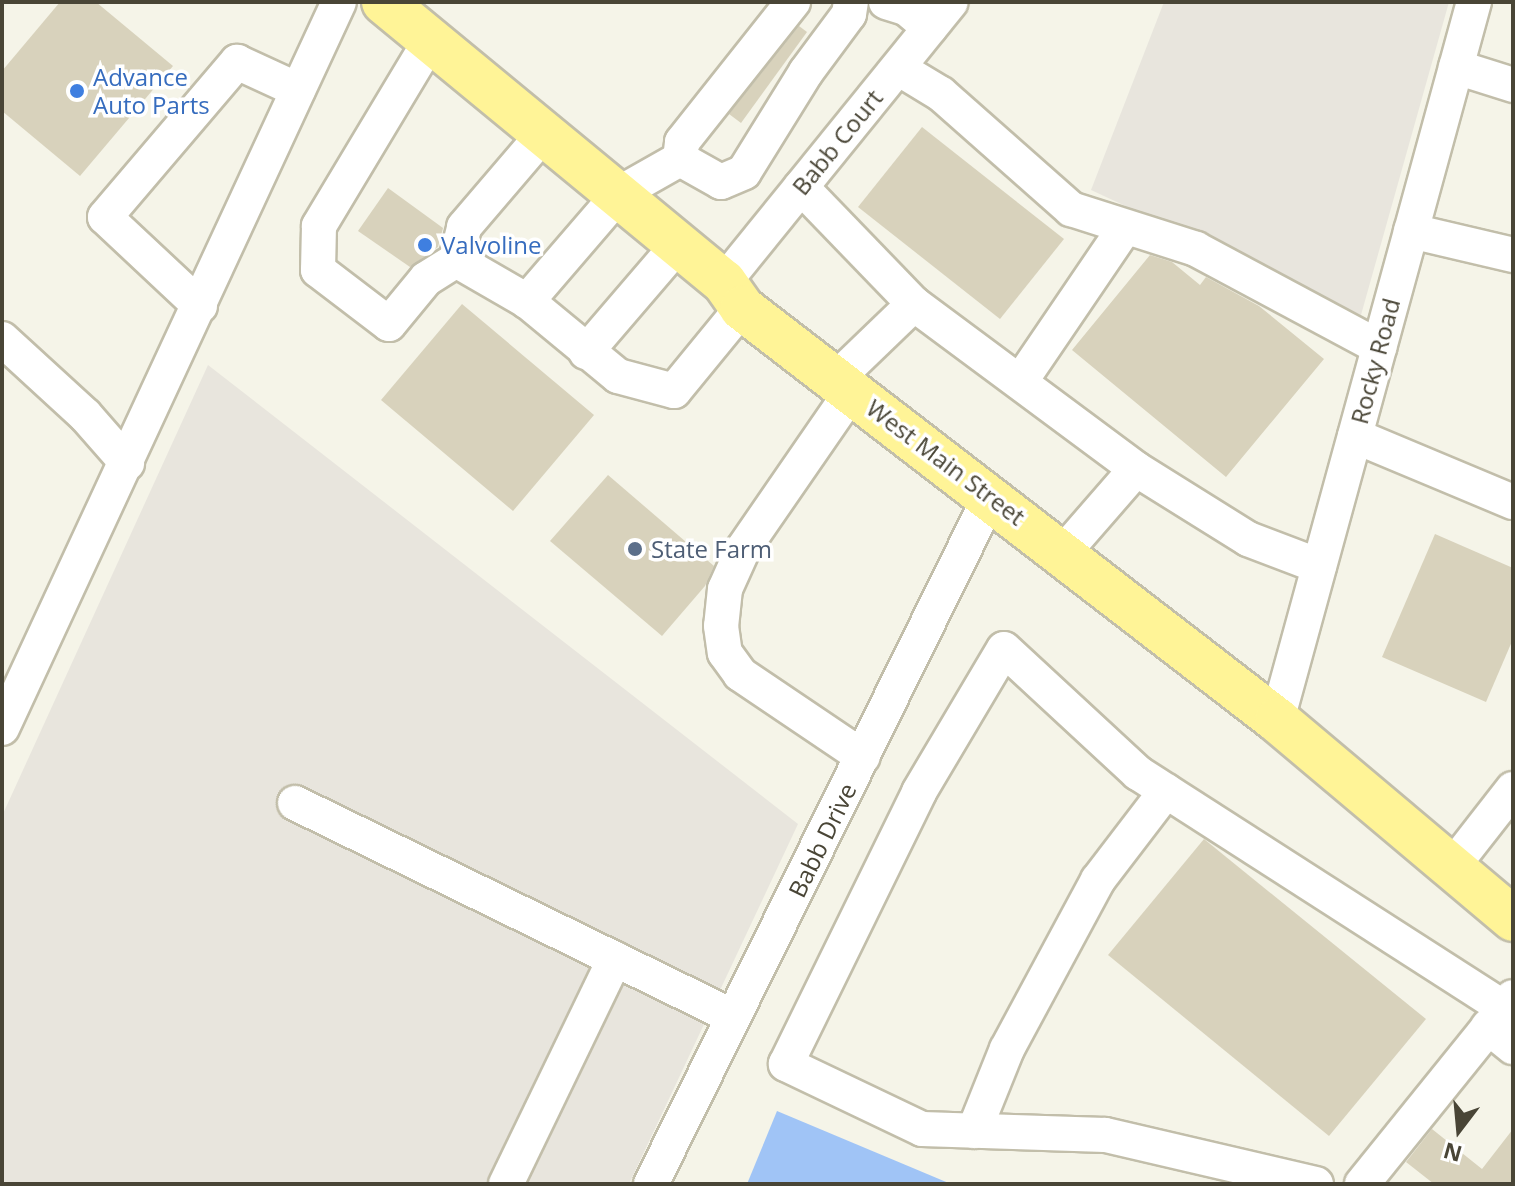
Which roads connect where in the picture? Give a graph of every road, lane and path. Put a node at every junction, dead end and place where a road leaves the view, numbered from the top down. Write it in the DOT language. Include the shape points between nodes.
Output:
graph roads {
  1 [pos="339,2"];
  2 [pos="384,2"];
  3 [pos="793,2"];
  4 [pos="851,2"];
  5 [pos="886,2"];
  6 [pos="1474,2"];
  7 [pos="940,15"];
  8 [pos="430,41"];
  9 [pos="1456,67"];
  10 [pos="898,68"];
  11 [pos="1513,85"];
  12 [pos="298,90"];
  13 [pos="545,132"];
  14 [pos="680,159"];
  15 [pos="801,187"];
  16 [pos="620,193"];
  17 [pos="1124,229"];
  18 [pos="1411,231"];
  19 [pos="677,246"];
  20 [pos="1513,255"];
  21 [pos="456,260"];
  22 [pos="733,295"];
  23 [pos="527,301"];
  24 [pos="914,304"];
  25 [pos="200,306"];
  26 [pos="2,339"];
  27 [pos="1379,347"];
  28 [pos="586,352"];
  29 [pos="1020,382"];
  30 [pos="844,385"];
  31 [pos="1355,436"];
  32 [pos="127,463"];
  33 [pos="1136,469"];
  34 [pos="991,495"];
  35 [pos="1513,502"];
  36 [pos="1063,553"];
  37 [pos="1319,566"];
  38 [pos="1277,720"];
  39 [pos="2,728"];
  40 [pos="863,757"];
  41 [pos="1513,789"];
  42 [pos="1166,791"];
  43 [pos="295,803"];
  44 [pos="1452,867"];
  45 [pos="1513,919"];
  46 [pos="615,959"];
  47 [pos="734,1017"];
  48 [pos="1505,1020"];
  49 [pos="974,1131"];
  50 [pos="506,1184"];
  51 [pos="651,1184"];
  52 [pos="1316,1184"];
  53 [pos="1362,1184"];
  1 -- 12 [label="street"];
  2 -- 8 [label="main road, West Main Street"];
  3 -- 14 [label="street" via="682,142"];
  4 -- 14 [label="street" via="849,14 744,172 721,182"];
  5 -- 7 [label="street"];
  6 -- 9 [label="street, Rocky Road"];
  7 -- 10 [label="street, Babb Court"];
  8 -- 13 [label="main road, West Main Street"];
  8 -- 21 [label="street" via="319,226 318,270 389,324 426,279"];
  9 -- 11 [label="street"];
  9 -- 18 [label="street, Rocky Road"];
  10 -- 15 [label="street, Babb Court"];
  10 -- 17 [label="street" via="941,94 1071,209"];
  12 -- 25 [label="street"];
  12 -- 25 [label="street" via="237,62 105,217"];
  13 -- 16 [label="main road, West Main Street"];
  13 -- 21 [label="street" via="464,227"];
  14 -- 16 [label="street"];
  15 -- 22 [label="street, Babb Court"];
  15 -- 24 [label="street"];
  16 -- 19 [label="main road, West Main Street"];
  16 -- 23 [label="street"];
  17 -- 27 [label="street" via="1196,249"];
  17 -- 29 [label="street"];
  18 -- 20 [label="street"];
  18 -- 27 [label="street, Rocky Road"];
  19 -- 22 [label="main road, West Main Street"];
  19 -- 28 [label="street"];
  21 -- 23 [label="street"];
  22 -- 28 [label="street, Babb Court" via="674,391 618,376"];
  22 -- 30 [label="main road, West Main Street"];
  23 -- 28 [label="street"];
  24 -- 29 [label="street"];
  24 -- 30 [label="street"];
  25 -- 32 [label="street"];
  26 -- 32 [label="street" via="85,415"];
  27 -- 31 [label="street, Rocky Road"];
  29 -- 33 [label="street"];
  30 -- 34 [label="main road, West Main Street"];
  30 -- 40 [label="street" via="743,549 725,589 721,626 725,653 740,674"];
  31 -- 35 [label="street"];
  31 -- 37 [label="street, Rocky Road"];
  32 -- 39 [label="street"];
  33 -- 36 [label="street"];
  33 -- 37 [label="street" via="1248,539"];
  34 -- 36 [label="main road, West Main Street"];
  34 -- 40 [label="street, Babb Drive"];
  36 -- 38 [label="main road, West Main Street"];
  37 -- 38 [label="street, Rocky Road"];
  38 -- 44 [label="main road, West Main Street"];
  40 -- 47 [label="street, Babb Drive"];
  41 -- 44 [label="street"];
  42 -- 48 [label="street"];
  42 -- 49 [label="street" via="1098,880 1007,1049"];
  42 -- 49 [label="street" via="1138,773 1004,649 919,792 786,1064 922,1129"];
  43 -- 46 [label="street"];
  44 -- 45 [label="main road, West Main Street"];
  46 -- 47 [label="street"];
  46 -- 50 [label="street"];
  47 -- 51 [label="street, Babb Drive"];
  48 -- 53 [label="street"];
  49 -- 52 [label="street" via="1105,1135"];
}
